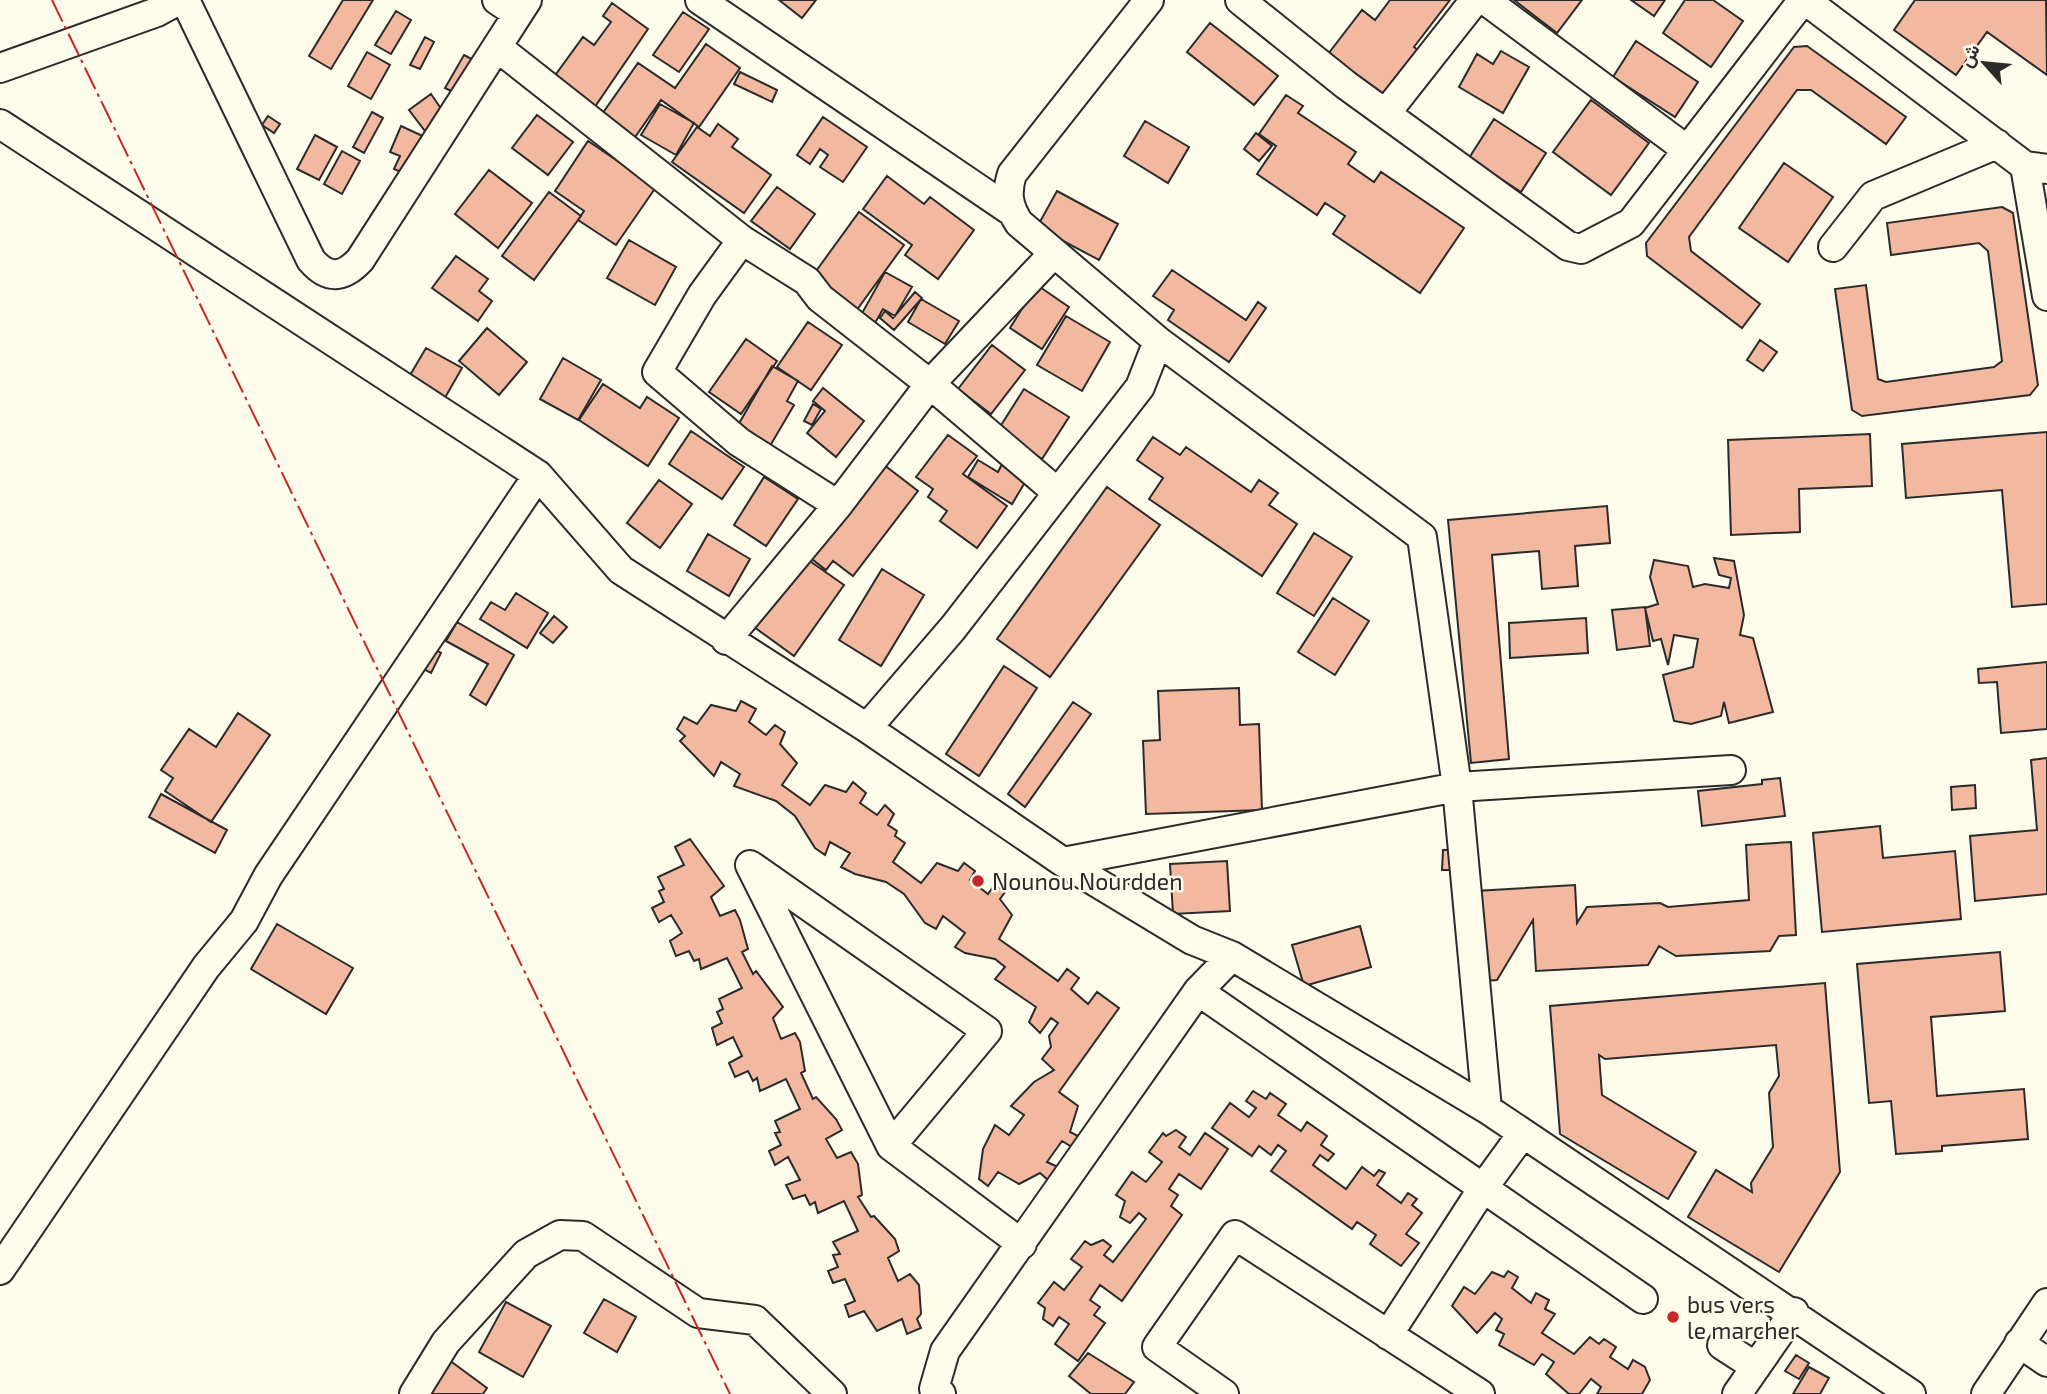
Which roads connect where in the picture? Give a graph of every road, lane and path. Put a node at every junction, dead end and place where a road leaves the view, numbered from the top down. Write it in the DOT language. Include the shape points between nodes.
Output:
graph roads {
  1 [pos="179,0"];
  2 [pos="184,0"];
  3 [pos="699,0"];
  4 [pos="1149,0"];
  5 [pos="1240,0"];
  6 [pos="1475,0"];
  7 [pos="1485,0"];
  8 [pos="1804,0"];
  9 [pos="514,5"];
  10 [pos="497,47"];
  11 [pos="0,68"];
  12 [pos="1386,113"];
  13 [pos="0,124"];
  14 [pos="1997,144"];
  15 [pos="1686,149"];
  16 [pos="2036,167"];
  17 [pos="1011,211"];
  18 [pos="742,240"];
  19 [pos="1833,247"];
  20 [pos="1054,253"];
  21 [pos="2047,296"];
  22 [pos="1158,341"];
  23 [pos="930,384"];
  24 [pos="538,475"];
  25 [pos="1058,493"];
  26 [pos="838,505"];
  27 [pos="726,640"];
  28 [pos="867,728"];
  29 [pos="1731,770"];
  30 [pos="1457,787"];
  31 [pos="1063,862"];
  32 [pos="1232,956"];
  33 [pos="1198,991"];
  34 [pos="1487,1109"];
  35 [pos="1523,1133"];
  36 [pos="891,1146"];
  37 [pos="1483,1188"];
  38 [pos="1022,1244"];
  39 [pos="0,1270"];
  40 [pos="1643,1299"];
  41 [pos="2047,1303"];
  42 [pos="1794,1312"];
  43 [pos="1388,1335"];
  44 [pos="2019,1343"];
  45 [pos="1722,1345"];
  46 [pos="2047,1362"];
  47 [pos="1756,1367"];
  48 [pos="933,1392"];
  49 [pos="414,1394"];
  50 [pos="832,1394"];
  51 [pos="1224,1394"];
  52 [pos="1480,1394"];
  53 [pos="1737,1394"];
  54 [pos="1911,1394"];
  55 [pos="1986,1394"];
  1 -- 11 [label="street"];
  2 -- 10 [label="street" via="311,260 335,276 350,271 360,260"];
  3 -- 17 [label="street"];
  4 -- 17 [label="street" via="1012,174 1008,187"];
  5 -- 12 [label="street"];
  6 -- 12 [label="street"];
  7 -- 15 [label="street"];
  8 -- 14 [label="street"];
  8 -- 15 [label="street"];
  9 -- 10 [label="street"];
  10 -- 18 [label="street"];
  12 -- 15 [label="street" via="1568,246 1581,249 1631,223"];
  13 -- 24 [label="street"];
  14 -- 16 [label="street"];
  14 -- 19 [label="street" via="1873,196"];
  16 -- 21 [label="street"];
  17 -- 20 [label="street"];
  18 -- 23 [label="street" via="807,281 820,298"];
  18 -- 26 [label="street" via="702,295 657,372 739,442"];
  20 -- 22 [label="street"];
  20 -- 23 [label="street"];
  22 -- 25 [label="street" via="1140,387"];
  22 -- 30 [label="street" via="1422,537"];
  23 -- 25 [label="street"];
  23 -- 26 [label="street"];
  24 -- 27 [label="street" via="621,570"];
  24 -- 39 [label="street" via="268,876 244,921 206,967"];
  25 -- 28 [label="street" via="953,628"];
  26 -- 27 [label="street"];
  27 -- 28 [label="street"];
  28 -- 31 [label="street"];
  29 -- 30 [label="street"];
  30 -- 31 [label="street"];
  30 -- 34 [label="street"];
  31 -- 32 [label="street" via="1192,940"];
  32 -- 33 [label="street"];
  32 -- 34 [label="street"];
  33 -- 37 [label="street"];
  33 -- 38 [label="street"];
  34 -- 35 [label="street"];
  35 -- 37 [label="street"];
  35 -- 42 [label="street"];
  36 -- 36 [label="street" via="762,890 750,865 987,1031"];
  36 -- 38 [label="street"];
  37 -- 40 [label="street"];
  37 -- 43 [label="street"];
  38 -- 48 [label="street" via="945,1351"];
  41 -- 44 [label="street"];
  42 -- 47 [label="street"];
  42 -- 54 [label="street"];
  43 -- 51 [label="street" via="1235,1235 1157,1347"];
  43 -- 52 [label="street"];
  44 -- 46 [label="street"];
  44 -- 55 [label="street"];
  45 -- 47 [label="street"];
  47 -- 53 [label="street"];
  49 -- 50 [label="street" via="446,1342 517,1263 560,1235 583,1236 698,1313 755,1320"];
}
